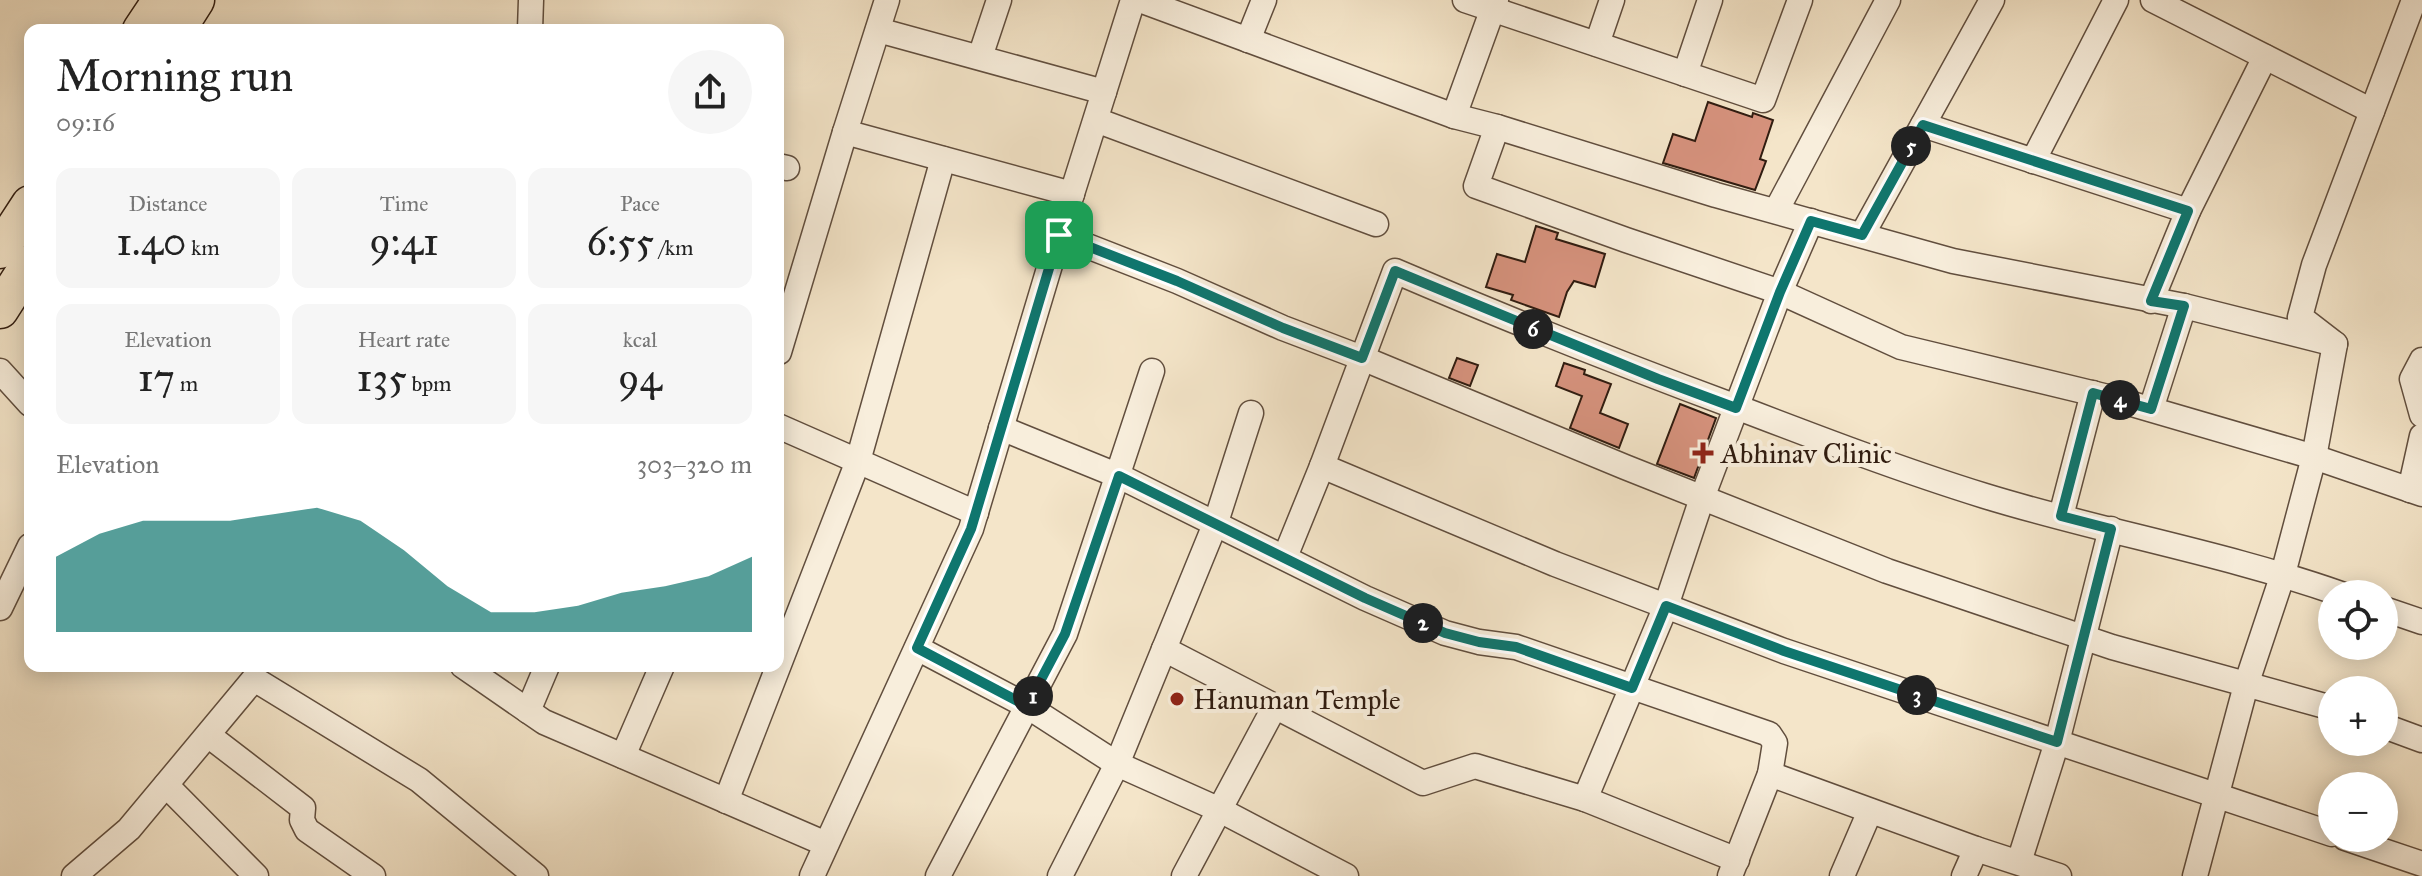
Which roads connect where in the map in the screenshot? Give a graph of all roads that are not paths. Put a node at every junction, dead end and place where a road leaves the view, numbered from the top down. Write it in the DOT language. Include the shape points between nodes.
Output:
graph roads {
  1 [pos="161,0"];
  2 [pos="196,0"];
  3 [pos="531,0"];
  4 [pos="887,0"];
  5 [pos="999,0"];
  6 [pos="1133,0"];
  7 [pos="1140,0"];
  8 [pos="1264,0"];
  9 [pos="1465,0"];
  10 [pos="1612,0"];
  11 [pos="1710,0"];
  12 [pos="1800,0"];
  13 [pos="1888,0"];
  14 [pos="1992,0"];
  15 [pos="2116,0"];
  16 [pos="2153,0"];
  17 [pos="2411,1"];
  18 [pos="1495,5"];
  19 [pos="145,24"];
  20 [pos="181,24"];
  21 [pos="530,24"];
  22 [pos="878,30"];
  23 [pos="2413,32"];
  24 [pos="1248,40"];
  25 [pos="1597,44"];
  26 [pos="980,57"];
  27 [pos="2265,57"];
  28 [pos="1685,74"];
  29 [pos="1104,92"];
  30 [pos="2372,111"];
  31 [pos="1454,116"];
  32 [pos="1096,120"];
  33 [pos="1923,125"];
  34 [pos="1497,127"];
  35 [pos="845,132"];
  36 [pos="943,159"];
  37 [pos="2033,161"];
  38 [pos="1072,194"];
  39 [pos="1776,211"];
  40 [pos="2188,211"];
  41 [pos="24,213"];
  42 [pos="1811,221"];
  43 [pos="1376,224"];
  44 [pos="1059,235"];
  45 [pos="1862,235"];
  46 [pos="0,250"];
  47 [pos="24,272"];
  48 [pos="1780,292"];
  49 [pos="2151,301"];
  50 [pos="2184,306"];
  51 [pos="0,310"];
  52 [pos="784,335"];
  53 [pos="2335,344"];
  54 [pos="1362,358"];
  55 [pos="2422,360"];
  56 [pos="0,371"];
  57 [pos="1152,371"];
  58 [pos="2093,393"];
  59 [pos="24,397"];
  60 [pos="1736,408"];
  61 [pos="2151,409"];
  62 [pos="1251,413"];
  63 [pos="2422,415"];
  64 [pos="1001,428"];
  65 [pos="784,429"];
  66 [pos="2422,436"];
  67 [pos="2314,457"];
  68 [pos="858,461"];
  69 [pos="1322,466"];
  70 [pos="1119,476"];
  71 [pos="2416,492"];
  72 [pos="1702,498"];
  73 [pos="976,513"];
  74 [pos="2061,516"];
  75 [pos="1216,522"];
  76 [pos="2111,529"];
  77 [pos="1285,557"];
  78 [pos="24,558"];
  79 [pos="2283,574"];
  80 [pos="2318,586"];
  81 [pos="1666,606"];
  82 [pos="0,608"];
  83 [pos="2398,614"];
  84 [pos="2422,622"];
  85 [pos="2084,638"];
  86 [pos="917,648"];
  87 [pos="1164,649"];
  88 [pos="784,652"];
  89 [pos="258,672"];
  90 [pos="472,672"];
  91 [pos="544,672"];
  92 [pos="659,672"];
  93 [pos="776,672"];
  94 [pos="2246,685"];
  95 [pos="1632,688"];
  96 [pos="2318,704"];
  97 [pos="1027,706"];
  98 [pos="1275,706"];
  99 [pos="528,711"];
  100 [pos="2398,731"];
  101 [pos="208,735"];
  102 [pos="2422,740"];
  103 [pos="2057,742"];
  104 [pos="623,756"];
  105 [pos="1117,764"];
  106 [pos="1770,774"];
  107 [pos="166,785"];
  108 [pos="2217,795"];
  109 [pos="1585,799"];
  110 [pos="726,801"];
  111 [pos="1220,810"];
  112 [pos="1870,811"];
  113 [pos="2318,829"];
  114 [pos="826,844"];
  115 [pos="1976,849"];
  116 [pos="2386,852"];
  117 [pos="2019,862"];
  118 [pos="2422,864"];
  119 [pos="1734,868"];
  120 [pos="74,876"];
  121 [pos="256,876"];
  122 [pos="373,876"];
  123 [pos="536,876"];
  124 [pos="812,876"];
  125 [pos="938,876"];
  126 [pos="1060,876"];
  127 [pos="1184,876"];
  128 [pos="1346,876"];
  129 [pos="1842,876"];
  130 [pos="1964,876"];
  131 [pos="2059,876"];
  132 [pos="2195,876"];
  1 -- 19 [label="highway"];
  2 -- 20 [label="highway"];
  3 -- 21 [label="street"];
  4 -- 22 [label="street"];
  5 -- 26 [label="street"];
  6 -- 29 [label="street"];
  7 -- 24 [label="street"];
  8 -- 24 [label="street"];
  9 -- 18 [label="street"];
  10 -- 25 [label="street"];
  11 -- 28 [label="street"];
  12 -- 28 [label="street" via="1763,100"];
  13 -- 39 [label="street"];
  14 -- 33 [label="street"];
  15 -- 37 [label="street"];
  16 -- 27 [label="street"];
  17 -- 23 [label="street"];
  18 -- 25 [label="street"];
  18 -- 31 [label="street"];
  22 -- 26 [label="street"];
  22 -- 35 [label="street"];
  23 -- 30 [label="street"];
  24 -- 31 [label="street"];
  25 -- 28 [label="street"];
  26 -- 29 [label="street"];
  27 -- 30 [label="street"];
  27 -- 40 [label="street"];
  29 -- 32 [label="street"];
  30 -- 53 [label="street" via="2300,317"];
  31 -- 34 [label="street"];
  32 -- 38 [label="street"];
  32 -- 43 [label="street"];
  33 -- 37 [label="street"];
  33 -- 45 [label="street"];
  34 -- 39 [label="street"];
  34 -- 48 [label="street" via="1476,186"];
  35 -- 36 [label="street"];
  35 -- 52 [label="street"];
  36 -- 38 [label="street"];
  36 -- 68 [label="street"];
  37 -- 40 [label="street"];
  38 -- 44 [label="street"];
  39 -- 42 [label="street"];
  40 -- 49 [label="street"];
  41 -- 46 [label="highway"];
  42 -- 45 [label="street"];
  42 -- 48 [label="street"];
  44 -- 54 [label="street"];
  44 -- 64 [label="street"];
  45 -- 49 [label="street" via="1953,261"];
  47 -- 51 [label="highway"];
  48 -- 58 [label="street" via="1901,347"];
  48 -- 60 [label="street"];
  49 -- 50 [label="street"];
  50 -- 53 [label="street"];
  50 -- 61 [label="street"];
  53 -- 67 [label="street"];
  54 -- 60 [label="street" via="1395,271"];
  54 -- 69 [label="street"];
  54 -- 72 [label="street"];
  55 -- 63 [label="street" via="2412,379"];
  56 -- 59 [label="street"];
  57 -- 70 [label="street"];
  58 -- 61 [label="street"];
  58 -- 74 [label="street"];
  60 -- 72 [label="street"];
  60 -- 74 [label="street" via="1849,451"];
  61 -- 67 [label="street"];
  62 -- 75 [label="street"];
  64 -- 70 [label="street"];
  64 -- 73 [label="street"];
  65 -- 68 [label="street"];
  66 -- 71 [label="street"];
  67 -- 71 [label="street"];
  67 -- 79 [label="street"];
  68 -- 73 [label="street"];
  68 -- 88 [label="street"];
  69 -- 77 [label="street"];
  69 -- 81 [label="street"];
  70 -- 75 [label="street"];
  70 -- 97 [label="street" via="1065,634"];
  72 -- 81 [label="street"];
  72 -- 85 [label="street" via="1887,571"];
  73 -- 86 [label="street"];
  74 -- 76 [label="street"];
  75 -- 77 [label="street"];
  75 -- 87 [label="street"];
  76 -- 79 [label="street"];
  76 -- 85 [label="street"];
  77 -- 95 [label="street" via="1445,633 1516,647"];
  78 -- 82 [label="street"];
  79 -- 80 [label="street"];
  79 -- 94 [label="street"];
  81 -- 95 [label="street"];
  81 -- 103 [label="street"];
  83 -- 84 [label="street"];
  85 -- 94 [label="street"];
  85 -- 103 [label="street"];
  86 -- 97 [label="street"];
  86 -- 114 [label="street"];
  87 -- 98 [label="street"];
  87 -- 105 [label="street"];
  89 -- 101 [label="street"];
  89 -- 123 [label="street" via="419,780"];
  90 -- 99 [label="street"];
  91 -- 99 [label="street"];
  92 -- 104 [label="street"];
  93 -- 110 [label="street"];
  94 -- 96 [label="street"];
  94 -- 108 [label="street"];
  95 -- 106 [label="street" via="1769,734 1775,743"];
  95 -- 109 [label="street"];
  97 -- 105 [label="street"];
  97 -- 125 [label="street"];
  98 -- 109 [label="street" via="1423,783 1475,766"];
  98 -- 111 [label="street"];
  99 -- 104 [label="street"];
  100 -- 102 [label="street"];
  101 -- 107 [label="street"];
  101 -- 122 [label="street" via="303,808 307,830"];
  103 -- 108 [label="street"];
  103 -- 117 [label="street"];
  104 -- 110 [label="street"];
  105 -- 111 [label="street"];
  105 -- 126 [label="street"];
  106 -- 112 [label="street"];
  106 -- 119 [label="street"];
  107 -- 120 [label="street" via="129,829"];
  107 -- 121 [label="street"];
  108 -- 113 [label="street"];
  108 -- 132 [label="street"];
  109 -- 119 [label="street"];
  110 -- 114 [label="street"];
  111 -- 127 [label="street"];
  111 -- 128 [label="street"];
  112 -- 115 [label="street"];
  112 -- 129 [label="street"];
  114 -- 124 [label="street"];
  115 -- 117 [label="street"];
  115 -- 130 [label="street"];
  116 -- 118 [label="street"];
  117 -- 131 [label="street"];
}
